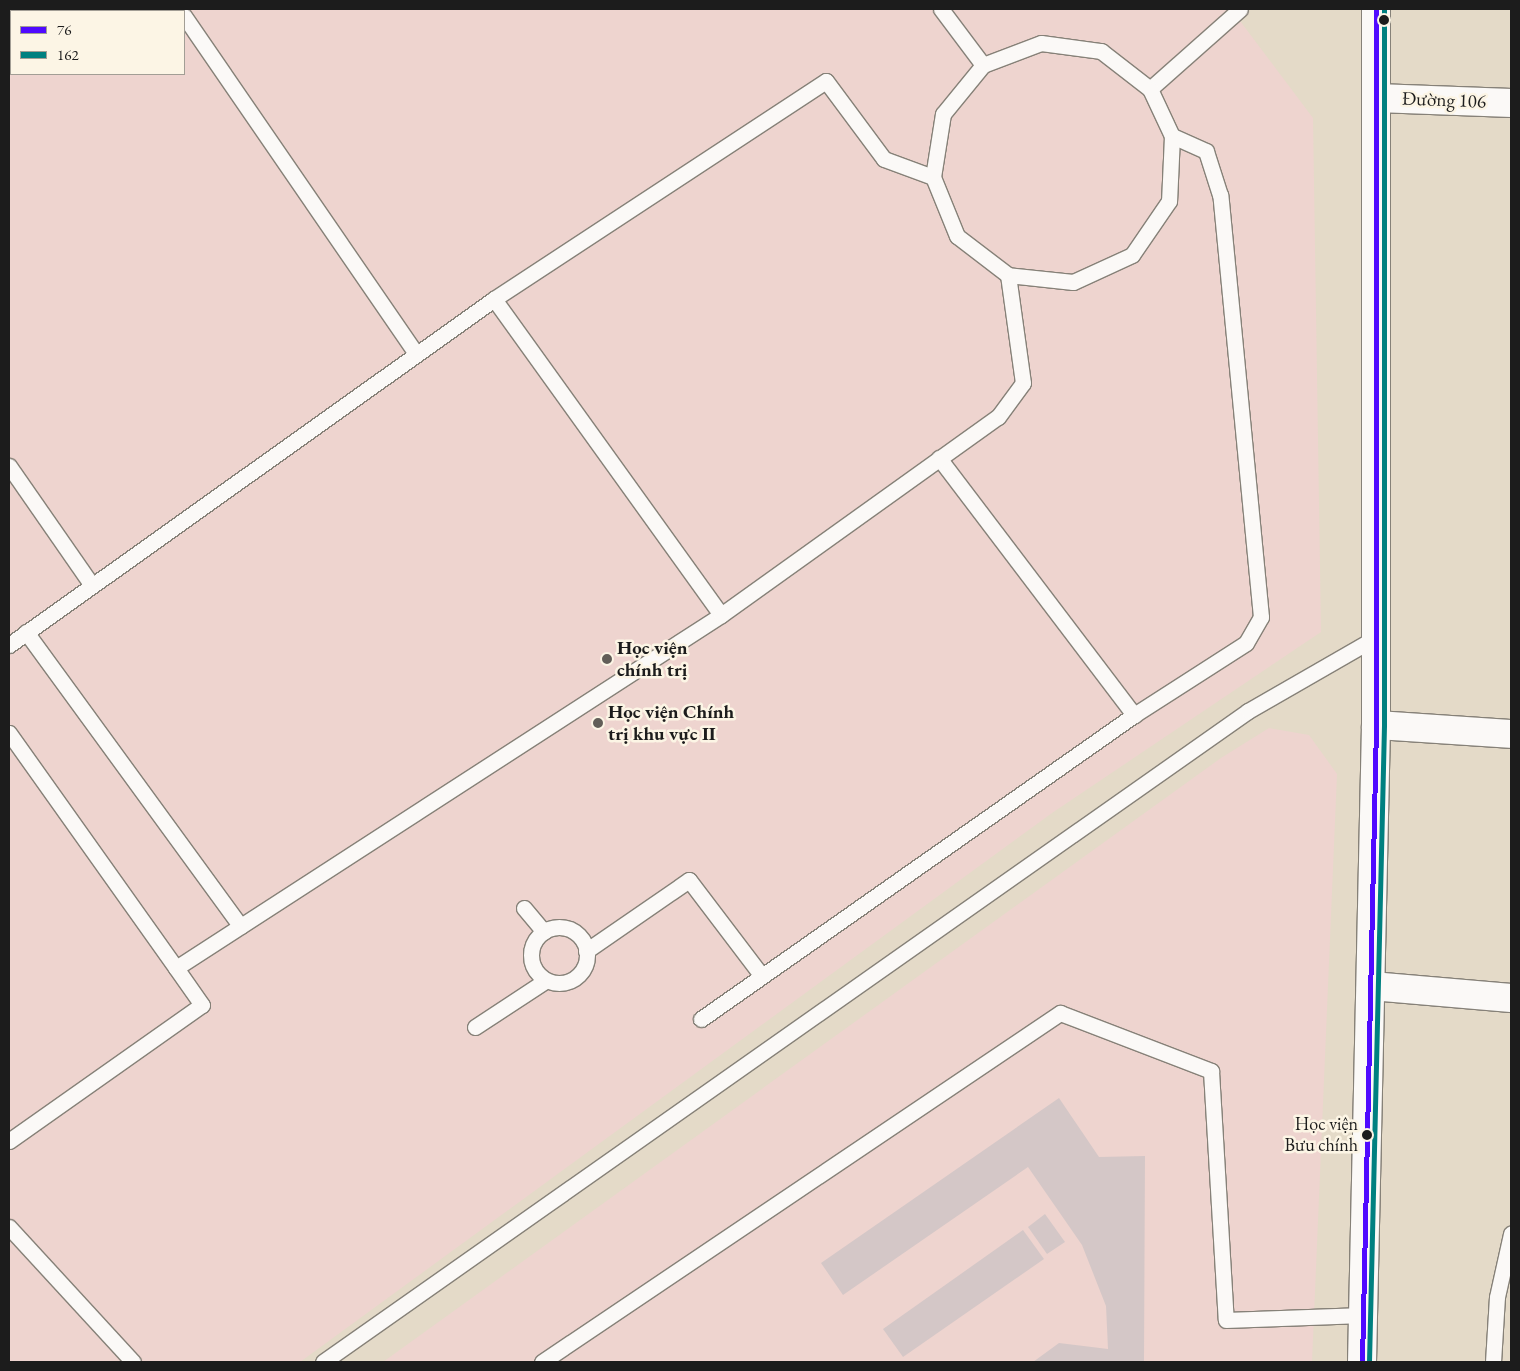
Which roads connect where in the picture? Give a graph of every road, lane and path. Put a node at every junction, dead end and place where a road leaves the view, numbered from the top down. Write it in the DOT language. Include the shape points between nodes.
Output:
graph roads {
  1 [pos="941,9"];
  2 [pos="1240,9"];
  3 [pos="1376,9"];
  4 [pos="185,17"];
  5 [pos="983,65"];
  6 [pos="1150,89"];
  7 [pos="1377,98"];
  8 [pos="1511,103"];
  9 [pos="1172,136"];
  10 [pos="933,176"];
  11 [pos="1008,275"];
  12 [pos="494,299"];
  13 [pos="416,353"];
  14 [pos="939,458"];
  15 [pos="9,466"];
  16 [pos="92,584"];
  17 [pos="721,616"];
  18 [pos="26,632"];
  19 [pos="1375,638"];
  20 [pos="9,645"];
  21 [pos="1134,715"];
  22 [pos="1376,725"];
  23 [pos="9,733"];
  24 [pos="1511,734"];
  25 [pos="524,908"];
  26 [pos="240,926"];
  27 [pos="544,932"];
  28 [pos="586,951"];
  29 [pos="176,968"];
  30 [pos="762,975"];
  31 [pos="545,981"];
  32 [pos="1371,986"];
  33 [pos="1511,998"];
  34 [pos="701,1019"];
  35 [pos="475,1027"];
  36 [pos="9,1141"];
  37 [pos="9,1227"];
  38 [pos="1511,1234"];
  39 [pos="1363,1315"];
  40 [pos="133,1362"];
  41 [pos="323,1362"];
  42 [pos="542,1362"];
  43 [pos="1362,1362"];
  44 [pos="1492,1362"];
  1 -- 5 [label="lane"];
  2 -- 6 [label="lane"];
  3 -- 7 [label="street"];
  4 -- 13 [label="lane"];
  5 -- 6 [label="lane" via="1041,43 1084,49 1101,52"];
  5 -- 10 [label="lane" via="943,114"];
  6 -- 9 [label="lane"];
  7 -- 8 [label="street, Đường 106"];
  7 -- 19 [label="street"];
  9 -- 11 [label="lane" via="1169,201 1132,255 1073,282"];
  9 -- 21 [label="lane" via="1206,151 1220,196 1261,616 1246,644"];
  10 -- 11 [label="lane" via="957,236"];
  10 -- 12 [label="lane" via="884,159 826,81"];
  11 -- 14 [label="lane" via="1022,383 998,417"];
  12 -- 13 [label="lane"];
  12 -- 17 [label="lane"];
  13 -- 16 [label="lane"];
  14 -- 17 [label="lane"];
  14 -- 21 [label="lane"];
  15 -- 16 [label="lane"];
  16 -- 18 [label="lane"];
  17 -- 26 [label="lane"];
  18 -- 20 [label="lane"];
  18 -- 26 [label="lane"];
  19 -- 22 [label="street"];
  19 -- 41 [label="lane" via="1248,711"];
  21 -- 30 [label="lane"];
  22 -- 24 [label="street"];
  22 -- 32 [label="street"];
  23 -- 29 [label="lane"];
  25 -- 27 [label="lane"];
  26 -- 29 [label="lane"];
  27 -- 28 [label="lane" via="554,928 574,932"];
  27 -- 31 [label="lane" via="531,950 531,961"];
  28 -- 30 [label="lane" via="689,880"];
  28 -- 31 [label="lane" via="582,971 574,979 564,983"];
  29 -- 36 [label="lane" via="202,1005"];
  30 -- 34 [label="lane"];
  31 -- 35 [label="lane"];
  32 -- 33 [label="street"];
  32 -- 39 [label="street"];
  37 -- 40 [label="lane"];
  38 -- 44 [label="lane" via="1497,1297"];
  39 -- 42 [label="lane" via="1226,1320 1211,1071 1060,1013"];
  39 -- 43 [label="street"];
}
